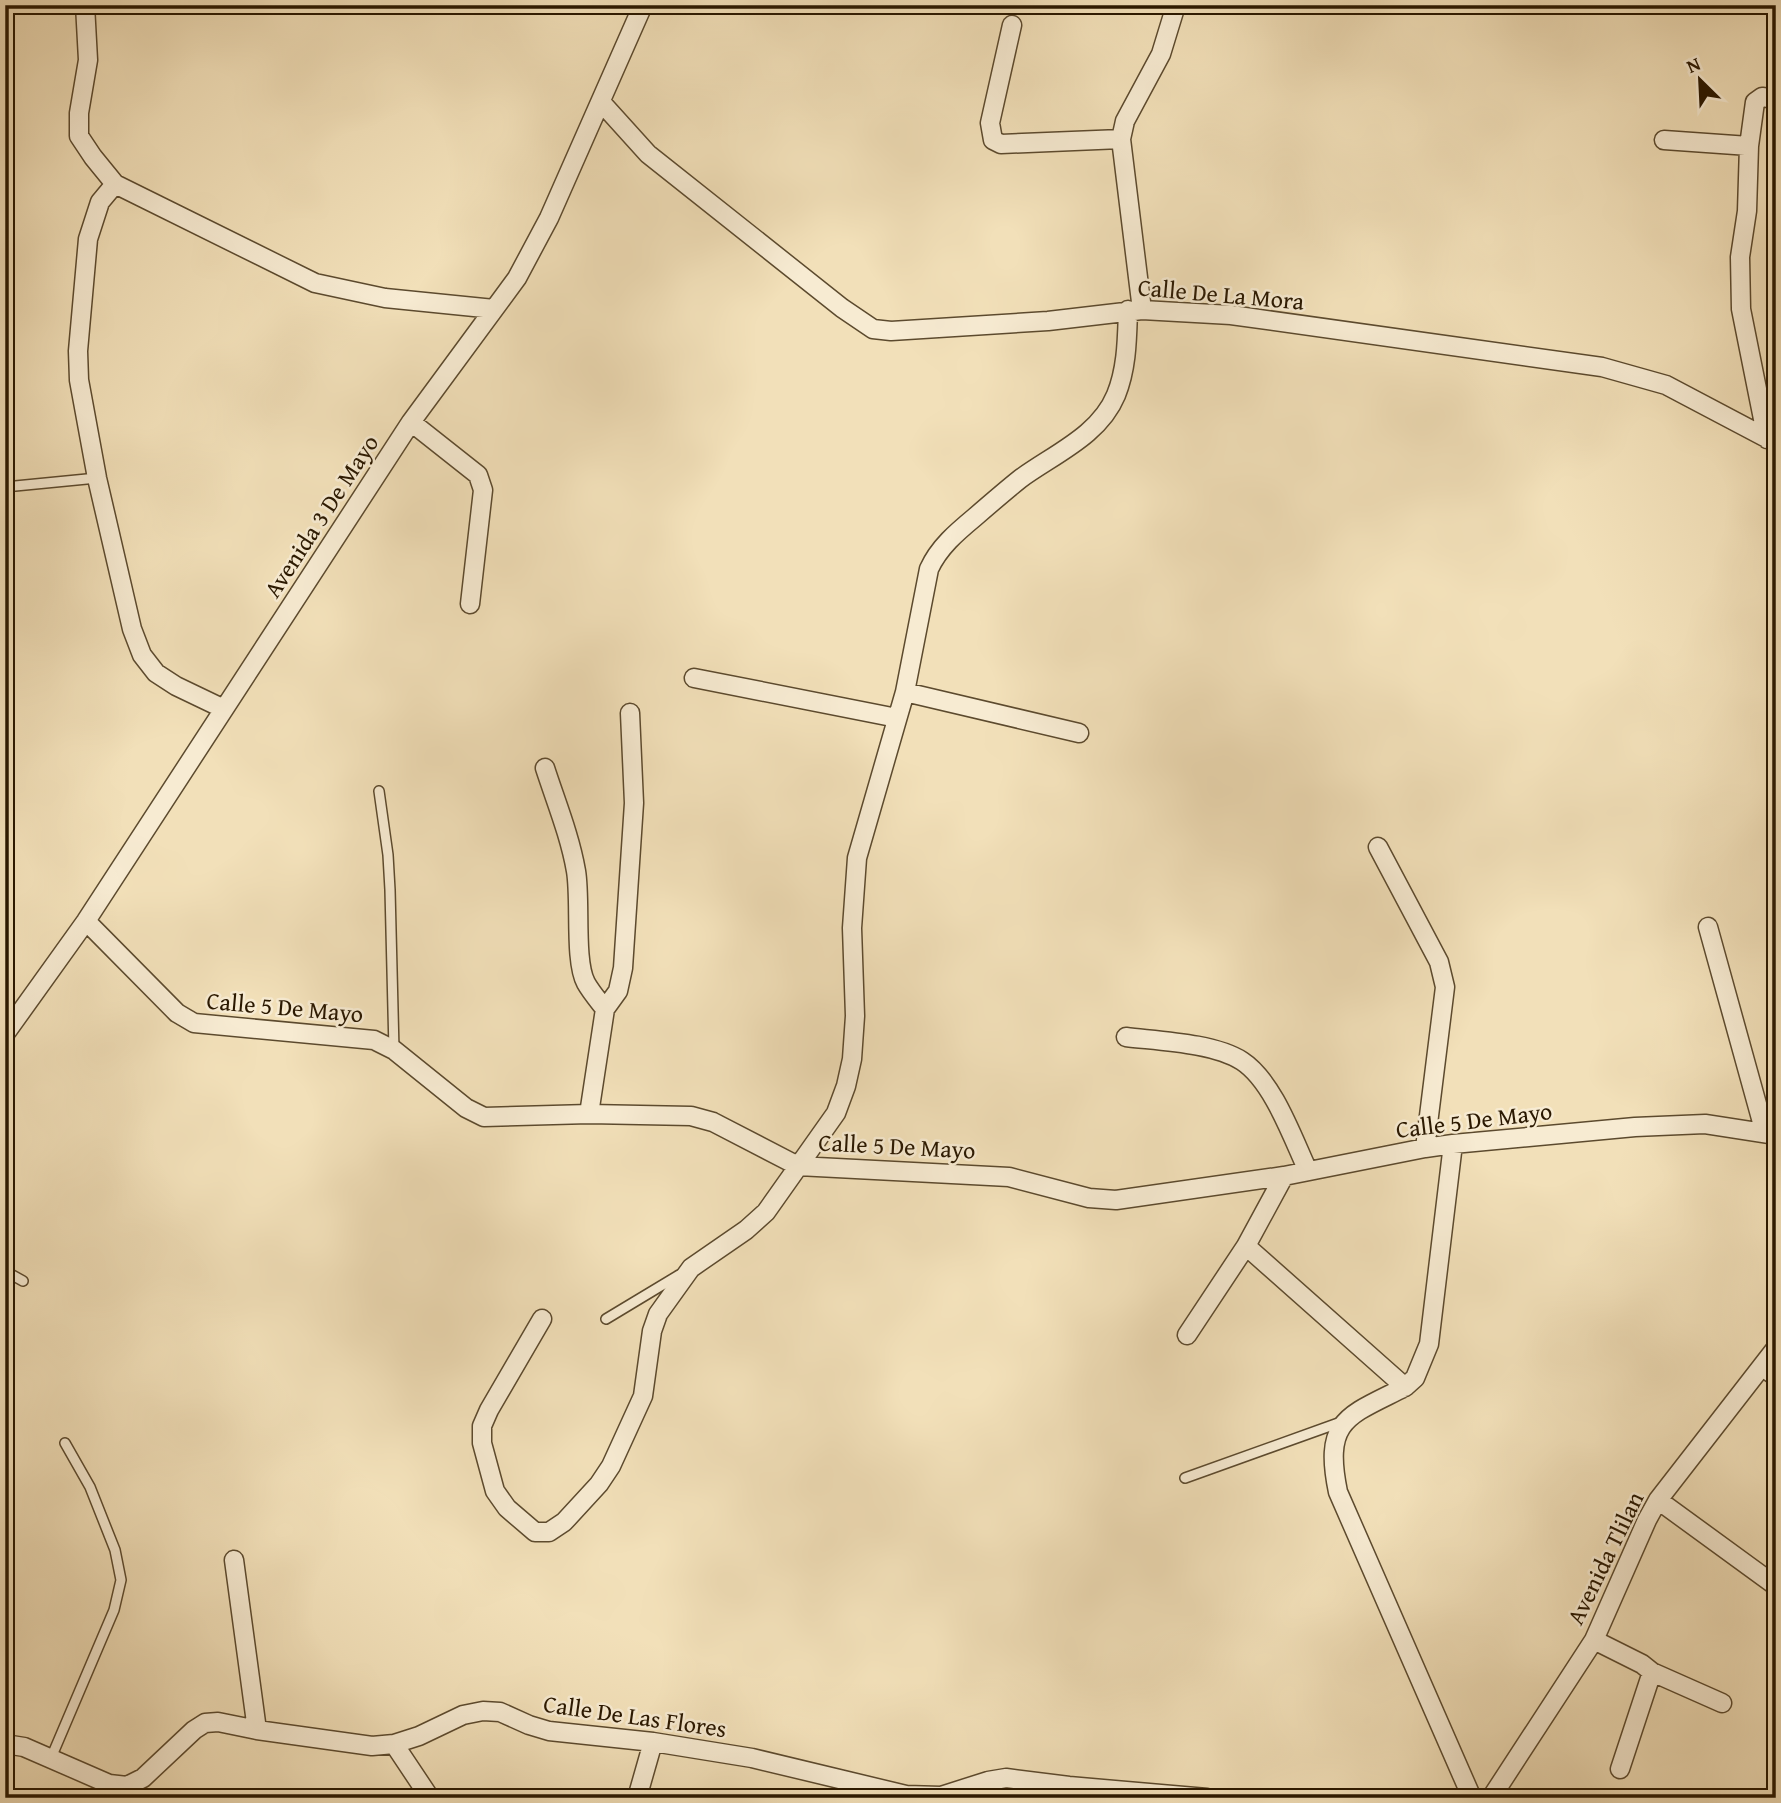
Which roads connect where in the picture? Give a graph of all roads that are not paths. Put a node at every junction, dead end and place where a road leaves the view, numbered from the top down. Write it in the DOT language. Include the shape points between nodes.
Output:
graph roads {
  1 [pos="85,5"];
  2 [pos="643,5"];
  3 [pos="1176,5"];
  4 [pos="1012,25"];
  5 [pos="1776,99"];
  6 [pos="601,102"];
  7 [pos="1121,139"];
  8 [pos="1664,140"];
  9 [pos="1749,146"];
  10 [pos="116,184"];
  11 [pos="494,309"];
  12 [pos="1135,310"];
  13 [pos="411,422"];
  14 [pos="1771,441"];
  15 [pos="97,478"];
  16 [pos="5,487"];
  17 [pos="470,604"];
  18 [pos="694,678"];
  19 [pos="905,692"];
  20 [pos="224,709"];
  21 [pos="630,713"];
  22 [pos="897,718"];
  23 [pos="1079,733"];
  24 [pos="545,768"];
  25 [pos="379,791"];
  26 [pos="1378,847"];
  27 [pos="86,921"];
  28 [pos="1708,927"];
  29 [pos="605,1009"];
  30 [pos="5,1034"];
  31 [pos="1126,1037"];
  32 [pos="394,1050"];
  33 [pos="589,1114"];
  34 [pos="1770,1134"];
  35 [pos="1453,1144"];
  36 [pos="1424,1148"];
  37 [pos="798,1166"];
  38 [pos="1308,1171"];
  39 [pos="1284,1176"];
  40 [pos="1246,1246"];
  41 [pos="691,1268"];
  42 [pos="5,1270"];
  43 [pos="23,1281"];
  44 [pos="606,1319"];
  45 [pos="542,1320"];
  46 [pos="1187,1335"];
  47 [pos="1776,1348"];
  48 [pos="1759,1370"];
  49 [pos="1776,1382"];
  50 [pos="1405,1387"];
  51 [pos="1344,1421"];
  52 [pos="65,1443"];
  53 [pos="1185,1478"];
  54 [pos="1658,1500"];
  55 [pos="234,1560"];
  56 [pos="1776,1586"];
  57 [pos="1594,1640"];
  58 [pos="1653,1672"];
  59 [pos="1722,1703"];
  60 [pos="257,1730"];
  61 [pos="653,1742"];
  62 [pos="5,1744"];
  63 [pos="394,1744"];
  64 [pos="51,1758"];
  65 [pos="1620,1769"];
  66 [pos="121,1792"];
  67 [pos="1066,1792"];
  68 [pos="430,1798"];
  69 [pos="637,1798"];
  70 [pos="1207,1798"];
  71 [pos="1472,1798"];
  72 [pos="1491,1798"];
  1 -- 10 [label="street" via="88,60 79,136"];
  2 -- 6 [label="street, Avenida 3 De Mayo"];
  3 -- 7 [label="street" via="1161,54 1125,121"];
  4 -- 7 [label="street" via="990,123 993,140 1001,144"];
  5 -- 9 [label="street" via="1762,97 1755,102"];
  6 -- 11 [label="street, Avenida 3 De Mayo" via="549,218 517,278"];
  6 -- 12 [label="street, Calle De La Mora" via="648,154 873,330 1048,321"];
  7 -- 12 [label="street"];
  8 -- 9 [label="street"];
  9 -- 14 [label="street" via="1740,257 1741,309"];
  10 -- 11 [label="street" via="315,283 384,298"];
  10 -- 15 [label="street" via="100,202 88,239 78,351"];
  11 -- 13 [label="street, Avenida 3 De Mayo"];
  12 -- 14 [label="street, Calle De La Mora" via="1231,315 1602,367 1666,385"];
  12 -- 19 [label="street" via="1116,395 1097,423 986,507 934,558"];
  13 -- 17 [label="street" via="478,475 483,490"];
  13 -- 20 [label="street, Avenida 3 De Mayo"];
  15 -- 16 [label="lane"];
  15 -- 20 [label="street" via="142,654 156,673"];
  18 -- 22 [label="street"];
  19 -- 22 [label="street"];
  19 -- 23 [label="street"];
  20 -- 27 [label="street, Avenida 3 De Mayo"];
  21 -- 29 [label="street" via="634,803 623,968 618,990"];
  22 -- 37 [label="street" via="857,858 852,1059 836,1113"];
  24 -- 29 [label="street" via="576,872 580,965 585,982"];
  25 -- 32 [label="lane" via="389,878"];
  26 -- 36 [label="street" via="1440,962 1445,987"];
  27 -- 30 [label="street, Avenida 3 De Mayo"];
  27 -- 32 [label="street, Calle 5 De Mayo" via="177,1013 194,1024 355,1037"];
  28 -- 34 [label="street"];
  29 -- 33 [label="street"];
  31 -- 38 [label="street" via="1177,1042 1242,1061 1262,1081"];
  32 -- 33 [label="street, Calle 5 De Mayo" via="475,1114 494,1118"];
  33 -- 37 [label="street, Calle 5 De Mayo" via="691,1116 713,1122"];
  34 -- 35 [label="street, Calle 5 De Mayo" via="1705,1124"];
  35 -- 36 [label="street, Calle 5 De Mayo"];
  35 -- 50 [label="street" via="1429,1344 1415,1378"];
  36 -- 38 [label="street, Calle 5 De Mayo"];
  37 -- 39 [label="street, Calle 5 De Mayo" via="1009,1177 1088,1198 1116,1200"];
  37 -- 41 [label="street" via="766,1212"];
  38 -- 39 [label="street, Calle 5 De Mayo"];
  39 -- 40 [label="street"];
  40 -- 46 [label="street"];
  40 -- 50 [label="street"];
  41 -- 44 [label="lane"];
  41 -- 45 [label="street" via="655,1322 643,1396 611,1466 564,1522 549,1532 536,1532 507,1508 495,1491 482,1443 482,1426 489,1410"];
  42 -- 43 [label="lane"];
  47 -- 48 [label="street, Avenida Tlilan"];
  48 -- 49 [label="lane"];
  48 -- 54 [label="street, Avenida Tlilan"];
  50 -- 51 [label="street"];
  51 -- 53 [label="lane"];
  51 -- 71 [label="street" via="1334,1450 1338,1492"];
  52 -- 64 [label="lane" via="90,1487 115,1550 121,1580 114,1610"];
  54 -- 56 [label="street"];
  54 -- 57 [label="street, Avenida Tlilan"];
  55 -- 60 [label="street"];
  57 -- 58 [label="street"];
  57 -- 72 [label="street, Avenida Tlilan"];
  58 -- 59 [label="street"];
  58 -- 65 [label="street"];
  60 -- 63 [label="street, Calle De Las Flores" via="372,1746"];
  60 -- 66 [label="street, Calle De Las Flores" via="205,1723"];
  61 -- 63 [label="street, Calle De Las Flores" via="549,1731 500,1712 482,1711"];
  61 -- 67 [label="street, Calle De Las Flores" via="752,1758 915,1796 941,1796 1006,1778"];
  61 -- 69 [label="street"];
  62 -- 64 [label="street, Calle De Las Flores"];
  63 -- 68 [label="street"];
  64 -- 66 [label="street, Calle De Las Flores"];
  67 -- 70 [label="street, Calle De Las Flores"];
}
